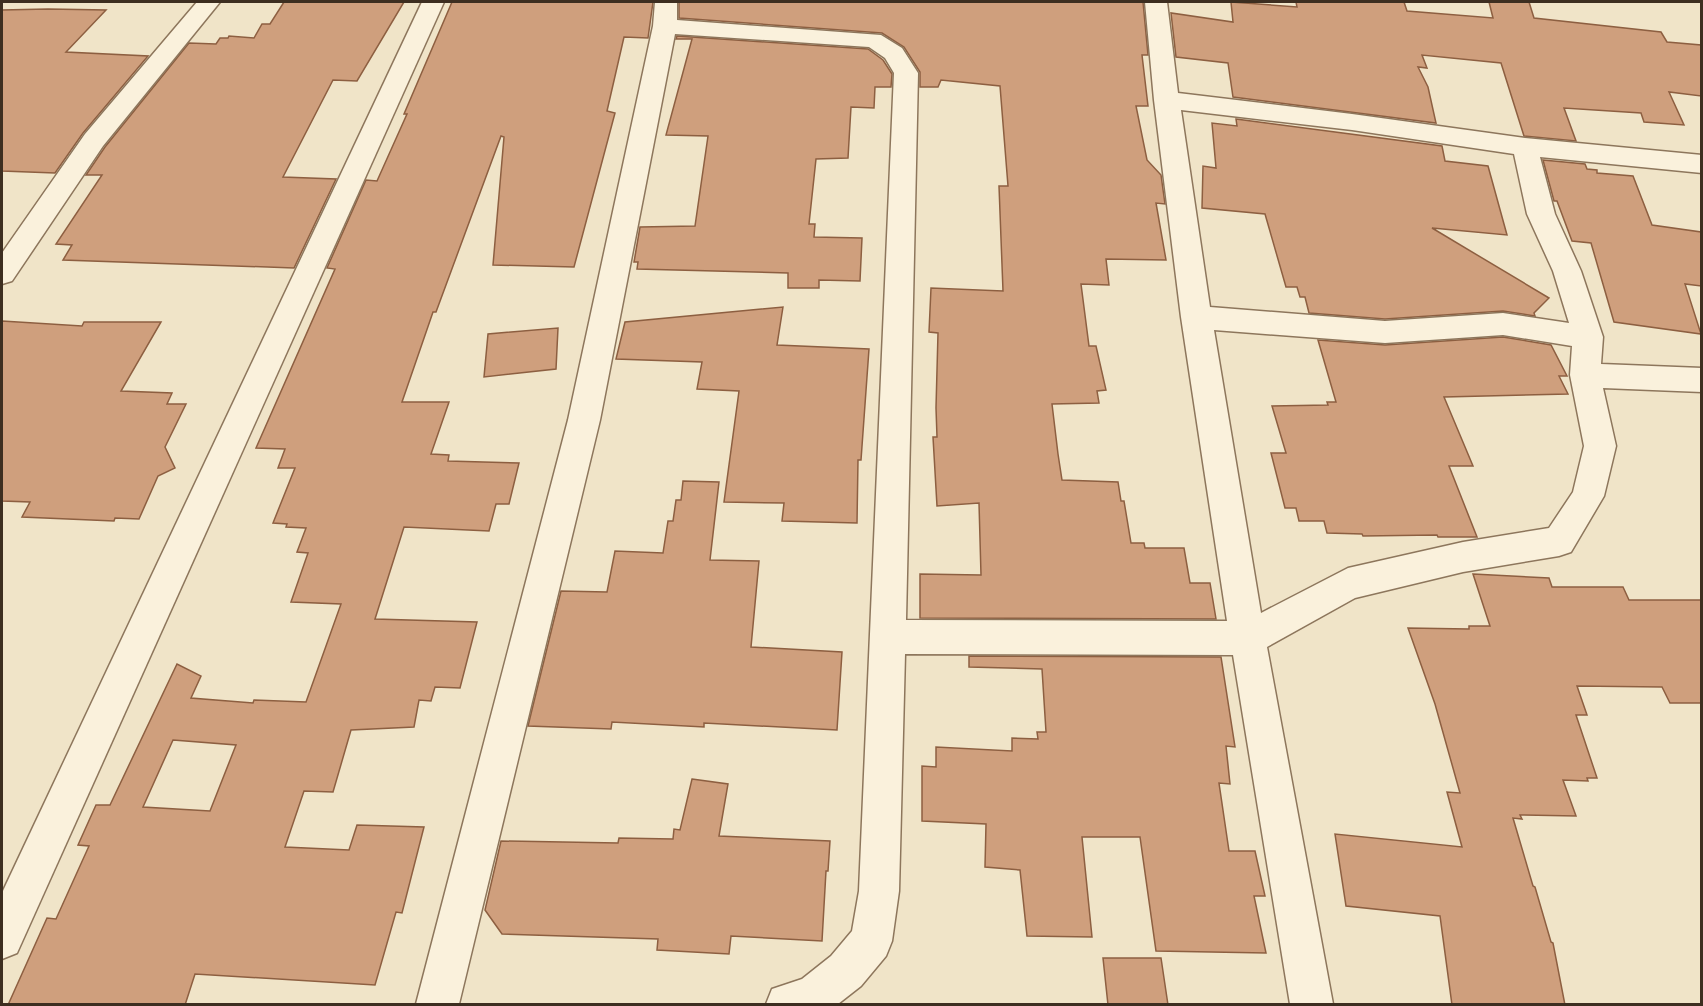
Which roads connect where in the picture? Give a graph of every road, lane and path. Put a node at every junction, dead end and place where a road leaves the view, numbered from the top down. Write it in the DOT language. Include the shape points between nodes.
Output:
graph roads {
  1 [pos="209,2"];
  2 [pos="433,2"];
  3 [pos="1156,2"];
  4 [pos="665,14"];
  5 [pos="1166,100"];
  6 [pos="1525,147"];
  7 [pos="1701,164"];
  8 [pos="2,274"];
  9 [pos="1196,317"];
  10 [pos="1588,337"];
  11 [pos="1585,375"];
  12 [pos="1701,380"];
  13 [pos="886,637"];
  14 [pos="1249,638"];
  15 [pos="2,938"];
  16 [pos="437,1005"];
  17 [pos="787,1005"];
  18 [pos="1312,1005"];
  1 -- 8 [label="street" via="94,140"];
  2 -- 15 [label="street"];
  3 -- 5 [label="street"];
  4 -- 13 [label="street" via="873,40 891,47 906,73"];
  4 -- 16 [label="street" via="584,420"];
  5 -- 6 [label="street"];
  5 -- 9 [label="street"];
  6 -- 7 [label="street"];
  6 -- 10 [label="street" via="1541,214 1567,271"];
  9 -- 10 [label="street" via="1385,332 1503,324"];
  9 -- 14 [label="street"];
  10 -- 11 [label="street"];
  11 -- 12 [label="street"];
  11 -- 14 [label="street" via="1600,446 1588,496 1559,541 1463,557 1348,584"];
  13 -- 14 [label="street"];
  13 -- 17 [label="street" via="879,891 871,941 846,971 812,998"];
  14 -- 18 [label="street"];
}
